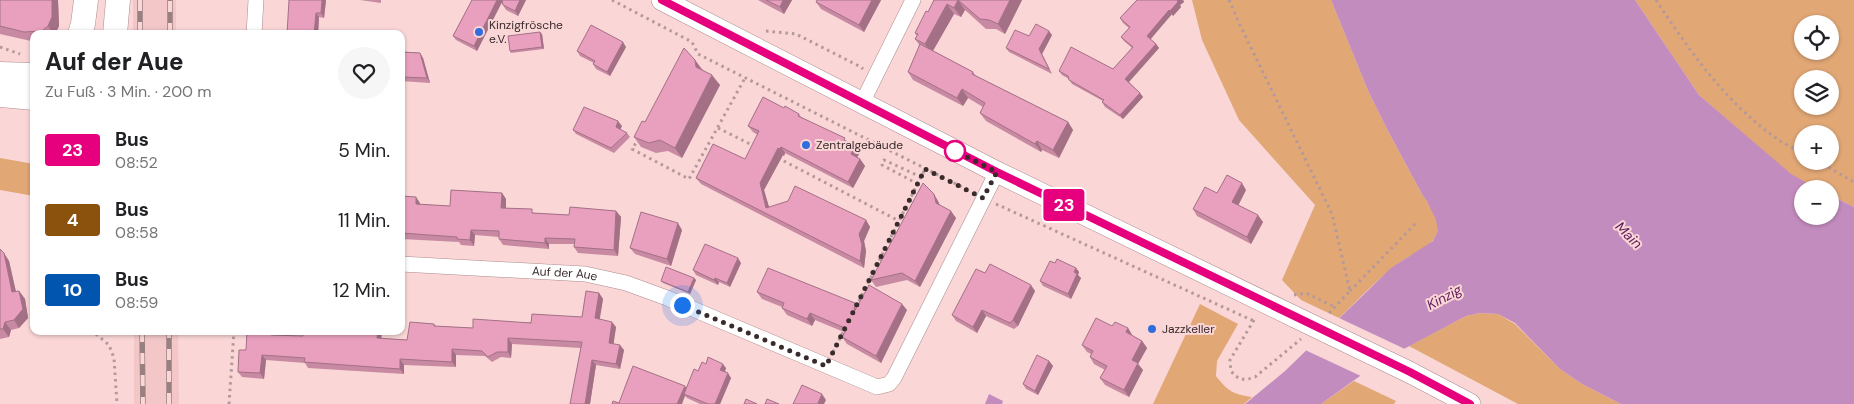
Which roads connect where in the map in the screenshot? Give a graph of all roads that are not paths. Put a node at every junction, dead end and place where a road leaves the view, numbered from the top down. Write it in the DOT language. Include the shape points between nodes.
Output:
graph roads {
  1 [pos="86,0"];
  2 [pos="118,0"];
  3 [pos="256,0"];
  4 [pos="662,0"];
  5 [pos="913,0"];
  6 [pos="81,30"];
  7 [pos="115,30"];
  8 [pos="254,30"];
  9 [pos="0,74"];
  10 [pos="30,75"];
  11 [pos="0,95"];
  12 [pos="30,98"];
  13 [pos="862,103"];
  14 [pos="997,172"];
  15 [pos="405,264"];
  16 [pos="1470,404"];
  1 -- 6 [label="main road"];
  2 -- 7 [label="main road"];
  3 -- 8 [label="street"];
  4 -- 13 [label="main road"];
  5 -- 13 [label="street"];
  9 -- 10 [label="main road"];
  11 -- 12 [label="main road"];
  13 -- 14 [label="main road"];
  14 -- 15 [label="street, Auf der Aue" via="894,378 889,384 877,387 626,283 585,274"];
  14 -- 16 [label="main road, bridge"];
}
